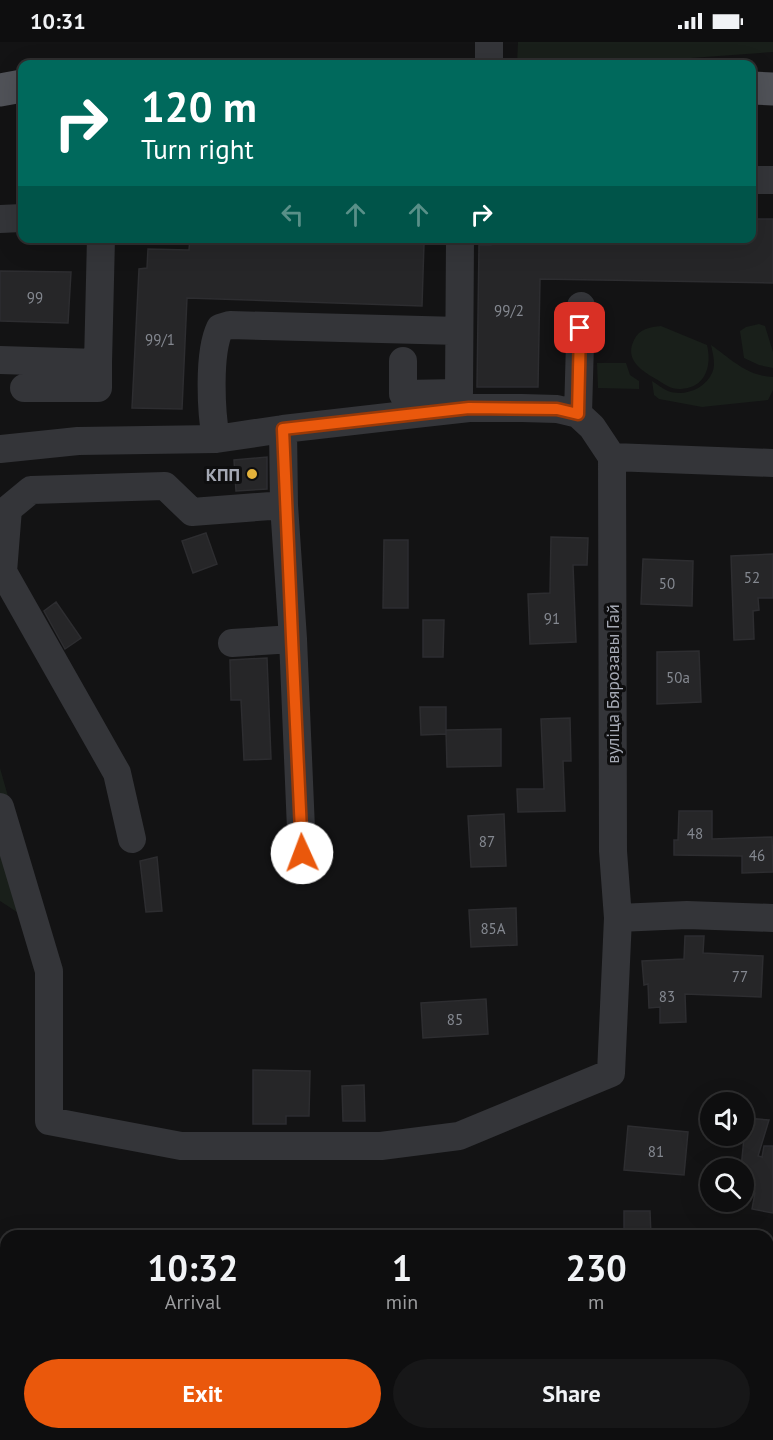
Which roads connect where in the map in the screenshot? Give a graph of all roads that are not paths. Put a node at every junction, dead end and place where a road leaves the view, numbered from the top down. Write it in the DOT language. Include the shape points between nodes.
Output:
graph roads {
  1 [pos="489,42"];
  2 [pos="489,60"];
  3 [pos="18,87"];
  4 [pos="756,88"];
  5 [pos="773,89"];
  6 [pos="0,90"];
  7 [pos="756,180"];
  8 [pos="773,180"];
  9 [pos="18,218"];
  10 [pos="0,219"];
  11 [pos="101,243"];
  12 [pos="460,243"];
  13 [pos="581,306"];
  14 [pos="459,331"];
  15 [pos="0,360"];
  16 [pos="403,361"];
  17 [pos="98,363"];
  18 [pos="24,388"];
  19 [pos="578,414"];
  20 [pos="283,429"];
  21 [pos="216,439"];
  22 [pos="0,449"];
  23 [pos="612,457"];
  24 [pos="773,463"];
  25 [pos="285,506"];
  26 [pos="293,639"];
  27 [pos="232,643"];
  28 [pos="0,807"];
  29 [pos="132,839"];
  30 [pos="302,853"];
  31 [pos="618,918"];
  32 [pos="773,918"];
  1 -- 2 [label="street"];
  3 -- 6 [label="main road"];
  4 -- 5 [label="main road"];
  7 -- 8 [label="street"];
  9 -- 10 [label="street"];
  11 -- 17 [label="street"];
  12 -- 14 [label="street"];
  13 -- 19 [label="street"];
  14 -- 16 [label="street" via="459,393 403,394"];
  14 -- 21 [label="street" via="230,325 220,328 214,341 212,418"];
  15 -- 17 [label="street"];
  17 -- 18 [label="street" via="98,388"];
  19 -- 20 [label="street" via="557,409 469,408"];
  19 -- 23 [label="street"];
  20 -- 21 [label="street"];
  20 -- 25 [label="street"];
  21 -- 22 [label="street" via="78,441"];
  23 -- 24 [label="street"];
  23 -- 31 [label="street, вуліца Бярозавы Гай" via="613,851"];
  25 -- 26 [label="street"];
  25 -- 29 [label="street" via="192,512 165,486 31,490 8,509 3,572 117,773"];
  26 -- 27 [label="street"];
  26 -- 30 [label="street"];
  28 -- 31 [label="street, вуліца Бярозавы Гай" via="49,972 49,1121 142,1139 181,1146 381,1146 459,1136 611,1073"];
  31 -- 32 [label="street"];
}
